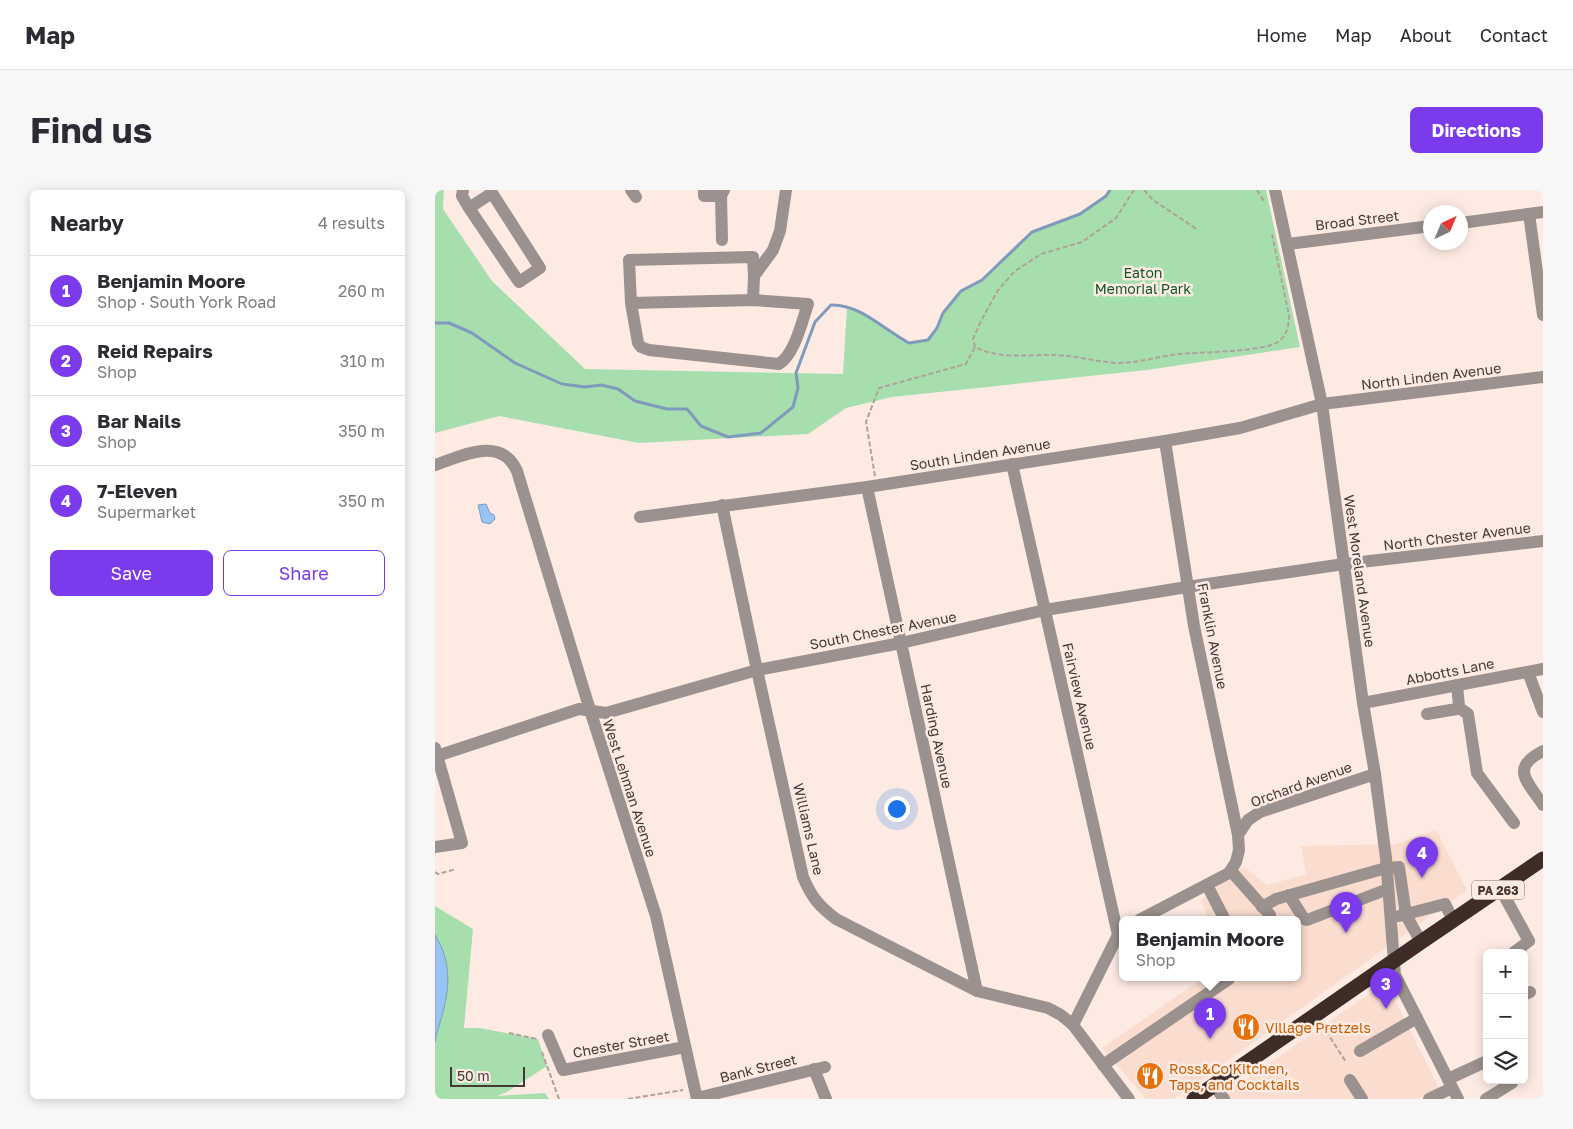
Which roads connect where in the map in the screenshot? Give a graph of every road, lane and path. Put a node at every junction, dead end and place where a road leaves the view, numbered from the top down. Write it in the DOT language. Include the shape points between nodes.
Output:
graph roads {
  1 [pos="463,190"];
  2 [pos="703,190"];
  3 [pos="786,190"];
  4 [pos="1134,190"];
  5 [pos="1145,190"];
  6 [pos="1257,190"];
  7 [pos="1275,190"];
  8 [pos="722,193"];
  9 [pos="469,208"];
  10 [pos="1268,208"];
  11 [pos="1543,212"];
  12 [pos="1529,214"];
  13 [pos="1468,222"];
  14 [pos="1423,227"];
  15 [pos="1198,230"];
  16 [pos="1272,231"];
  17 [pos="723,240"];
  18 [pos="1288,244"];
  19 [pos="754,276"];
  20 [pos="753,300"];
  21 [pos="631,303"];
  22 [pos="1543,315"];
  23 [pos="975,347"];
  24 [pos="1543,377"];
  25 [pos="1323,404"];
  26 [pos="1165,441"];
  27 [pos="1012,464"];
  28 [pos="435,465"];
  29 [pos="872,486"];
  30 [pos="722,505"];
  31 [pos="639,517"];
  32 [pos="1543,541"];
  33 [pos="1344,564"];
  34 [pos="1187,587"];
  35 [pos="1045,610"];
  36 [pos="901,642"];
  37 [pos="1543,669"];
  38 [pos="757,670"];
  39 [pos="1528,672"];
  40 [pos="1457,685"];
  41 [pos="1363,703"];
  42 [pos="1458,708"];
  43 [pos="589,710"];
  44 [pos="1543,712"];
  45 [pos="1427,714"];
  46 [pos="1543,751"];
  47 [pos="436,752"];
  48 [pos="1375,774"];
  49 [pos="1543,805"];
  50 [pos="1514,823"];
  51 [pos="1238,835"];
  52 [pos="435,846"];
  53 [pos="1543,860"];
  54 [pos="1386,868"];
  55 [pos="456,870"];
  56 [pos="1231,871"];
  57 [pos="435,872"];
  58 [pos="1207,885"];
  59 [pos="1500,888"];
  60 [pos="1388,889"];
  61 [pos="1289,895"];
  62 [pos="1262,907"];
  63 [pos="1405,915"];
  64 [pos="1147,916"];
  65 [pos="1223,916"];
  66 [pos="1270,916"];
  67 [pos="1390,917"];
  68 [pos="1453,920"];
  69 [pos="1119,929"];
  70 [pos="1119,935"];
  71 [pos="1421,942"];
  72 [pos="1518,949"];
  73 [pos="1394,960"];
  74 [pos="1226,981"];
  75 [pos="977,990"];
  76 [pos="1417,1018"];
  77 [pos="1073,1025"];
  78 [pos="1322,1025"];
  79 [pos="509,1033"];
  80 [pos="543,1037"];
  81 [pos="541,1048"];
  82 [pos="685,1048"];
  83 [pos="1360,1051"];
  84 [pos="1346,1062"];
  85 [pos="1483,1064"];
  86 [pos="1103,1065"];
  87 [pos="1351,1080"];
  88 [pos="1509,1084"];
  89 [pos="1214,1085"];
  90 [pos="1453,1089"];
  91 [pos="696,1095"];
  92 [pos="559,1099"];
  93 [pos="628,1099"];
  94 [pos="826,1099"];
  95 [pos="1129,1099"];
  96 [pos="1193,1099"];
  97 [pos="1224,1099"];
  98 [pos="1362,1099"];
  99 [pos="1429,1099"];
  100 [pos="1487,1099"];
  1 -- 9 [label="street" via="462,196"];
  2 -- 8 [label="street" via="704,196"];
  3 -- 19 [label="street" via="780,231 773,250"];
  4 -- 23 [label="path" via="1116,218 1083,242 1041,254 1015,271 998,290 981,321 973,339"];
  5 -- 15 [label="path" via="1153,200"];
  6 -- 10 [label="path"];
  7 -- 18 [label="street, West Moreland Avenue"];
  8 -- 17 [label="street"];
  9 -- 9 [label="street" via="519,282 540,268 492,194"];
  11 -- 12 [label="street"];
  12 -- 13 [label="street"];
  12 -- 22 [label="street"];
  14 -- 18 [label="street, Broad Street"];
  16 -- 23 [label="path" via="1289,316 1286,333 1275,344 1116,363 1067,356 1010,356"];
  18 -- 25 [label="street, West Moreland Avenue"];
  19 -- 20 [label="street"];
  19 -- 21 [label="street" via="753,257 629,260"];
  20 -- 21 [label="street"];
  20 -- 21 [label="street" via="808,304 791,350 779,364 641,347"];
  23 -- 29 [label="path" via="966,364 879,388 865,422"];
  24 -- 25 [label="street, North Linden Avenue"];
  25 -- 26 [label="street, South Linden Avenue" via="1240,428"];
  25 -- 33 [label="street, West Moreland Avenue"];
  26 -- 27 [label="street, South Linden Avenue"];
  26 -- 34 [label="street, Franklin Avenue"];
  27 -- 29 [label="street, South Linden Avenue"];
  27 -- 35 [label="street, Fairview Avenue"];
  28 -- 43 [label="street, West Lehman Avenue" via="483,450 500,452 514,464"];
  29 -- 30 [label="street, South Linden Avenue"];
  29 -- 36 [label="street, Harding Avenue"];
  30 -- 31 [label="street, South Linden Avenue"];
  30 -- 38 [label="street, Williams Lane"];
  32 -- 33 [label="street, North Chester Avenue"];
  33 -- 34 [label="street, South Chester Avenue"];
  33 -- 41 [label="street, West Moreland Avenue"];
  34 -- 35 [label="street, South Chester Avenue"];
  34 -- 51 [label="street, Franklin Avenue"];
  35 -- 36 [label="street, South Chester Avenue"];
  35 -- 69 [label="street, Fairview Avenue"];
  36 -- 38 [label="street, South Chester Avenue"];
  36 -- 75 [label="street, Harding Avenue"];
  37 -- 39 [label="street, Abbotts Lane"];
  38 -- 43 [label="street, South Chester Avenue" via="606,714"];
  38 -- 75 [label="street, Williams Lane" via="803,877 817,904 836,919"];
  39 -- 40 [label="street, Abbotts Lane"];
  39 -- 44 [label="street"];
  40 -- 41 [label="street, Abbotts Lane"];
  40 -- 42 [label="street"];
  41 -- 48 [label="street, West Moreland Avenue"];
  42 -- 45 [label="street"];
  42 -- 50 [label="street" via="1468,714 1477,773"];
  43 -- 47 [label="street, South Chester Avenue" via="579,709"];
  43 -- 82 [label="street, West Lehman Avenue" via="656,916"];
  46 -- 49 [label="street" via="1525,763 1523,769 1523,775"];
  47 -- 52 [label="street" via="462,843"];
  48 -- 51 [label="street, Orchard Avenue" via="1259,812 1248,820"];
  48 -- 54 [label="street, West Moreland Avenue"];
  51 -- 56 [label="street" via="1239,850"];
  53 -- 59 [label="highway, PA 263"];
  54 -- 60 [label="street, West Moreland Avenue"];
  54 -- 61 [label="street"];
  54 -- 63 [label="street" via="1399,867"];
  55 -- 57 [label="path"];
  56 -- 58 [label="street"];
  56 -- 62 [label="street"];
  58 -- 64 [label="street"];
  58 -- 65 [label="street"];
  59 -- 68 [label="highway, PA 263"];
  59 -- 72 [label="street" via="1529,941"];
  60 -- 61 [label="street" via="1307,920"];
  60 -- 67 [label="street, West Moreland Avenue"];
  61 -- 62 [label="street"];
  62 -- 66 [label="street"];
  63 -- 67 [label="street"];
  63 -- 68 [label="street" via="1445,904"];
  63 -- 71 [label="street"];
  67 -- 73 [label="street, West Moreland Avenue"];
  68 -- 71 [label="highway, PA 263"];
  70 -- 77 [label="street"];
  71 -- 73 [label="highway, PA 263"];
  73 -- 76 [label="street, West Moreland Avenue" via="1395,975"];
  73 -- 89 [label="highway, PA 263"];
  74 -- 86 [label="street"];
  75 -- 77 [label="street, Williams Lane" via="1048,1008"];
  76 -- 83 [label="street"];
  76 -- 90 [label="street, West Moreland Avenue"];
  77 -- 86 [label="street, Williams Lane"];
  78 -- 84 [label="path"];
  79 -- 80 [label="path"];
  80 -- 82 [label="street, Chester Street" via="563,1070"];
  81 -- 92 [label="path"];
  82 -- 91 [label="street, West Lehman Avenue"];
  85 -- 90 [label="street"];
  86 -- 95 [label="street, Williams Lane"];
  87 -- 98 [label="street"];
  88 -- 100 [label="street"];
  89 -- 96 [label="highway, PA 263"];
  89 -- 97 [label="street"];
  90 -- 99 [label="street"];
  91 -- 93 [label="path"];
  91 -- 94 [label="street, Bank Street" via="820,1068"];
}
